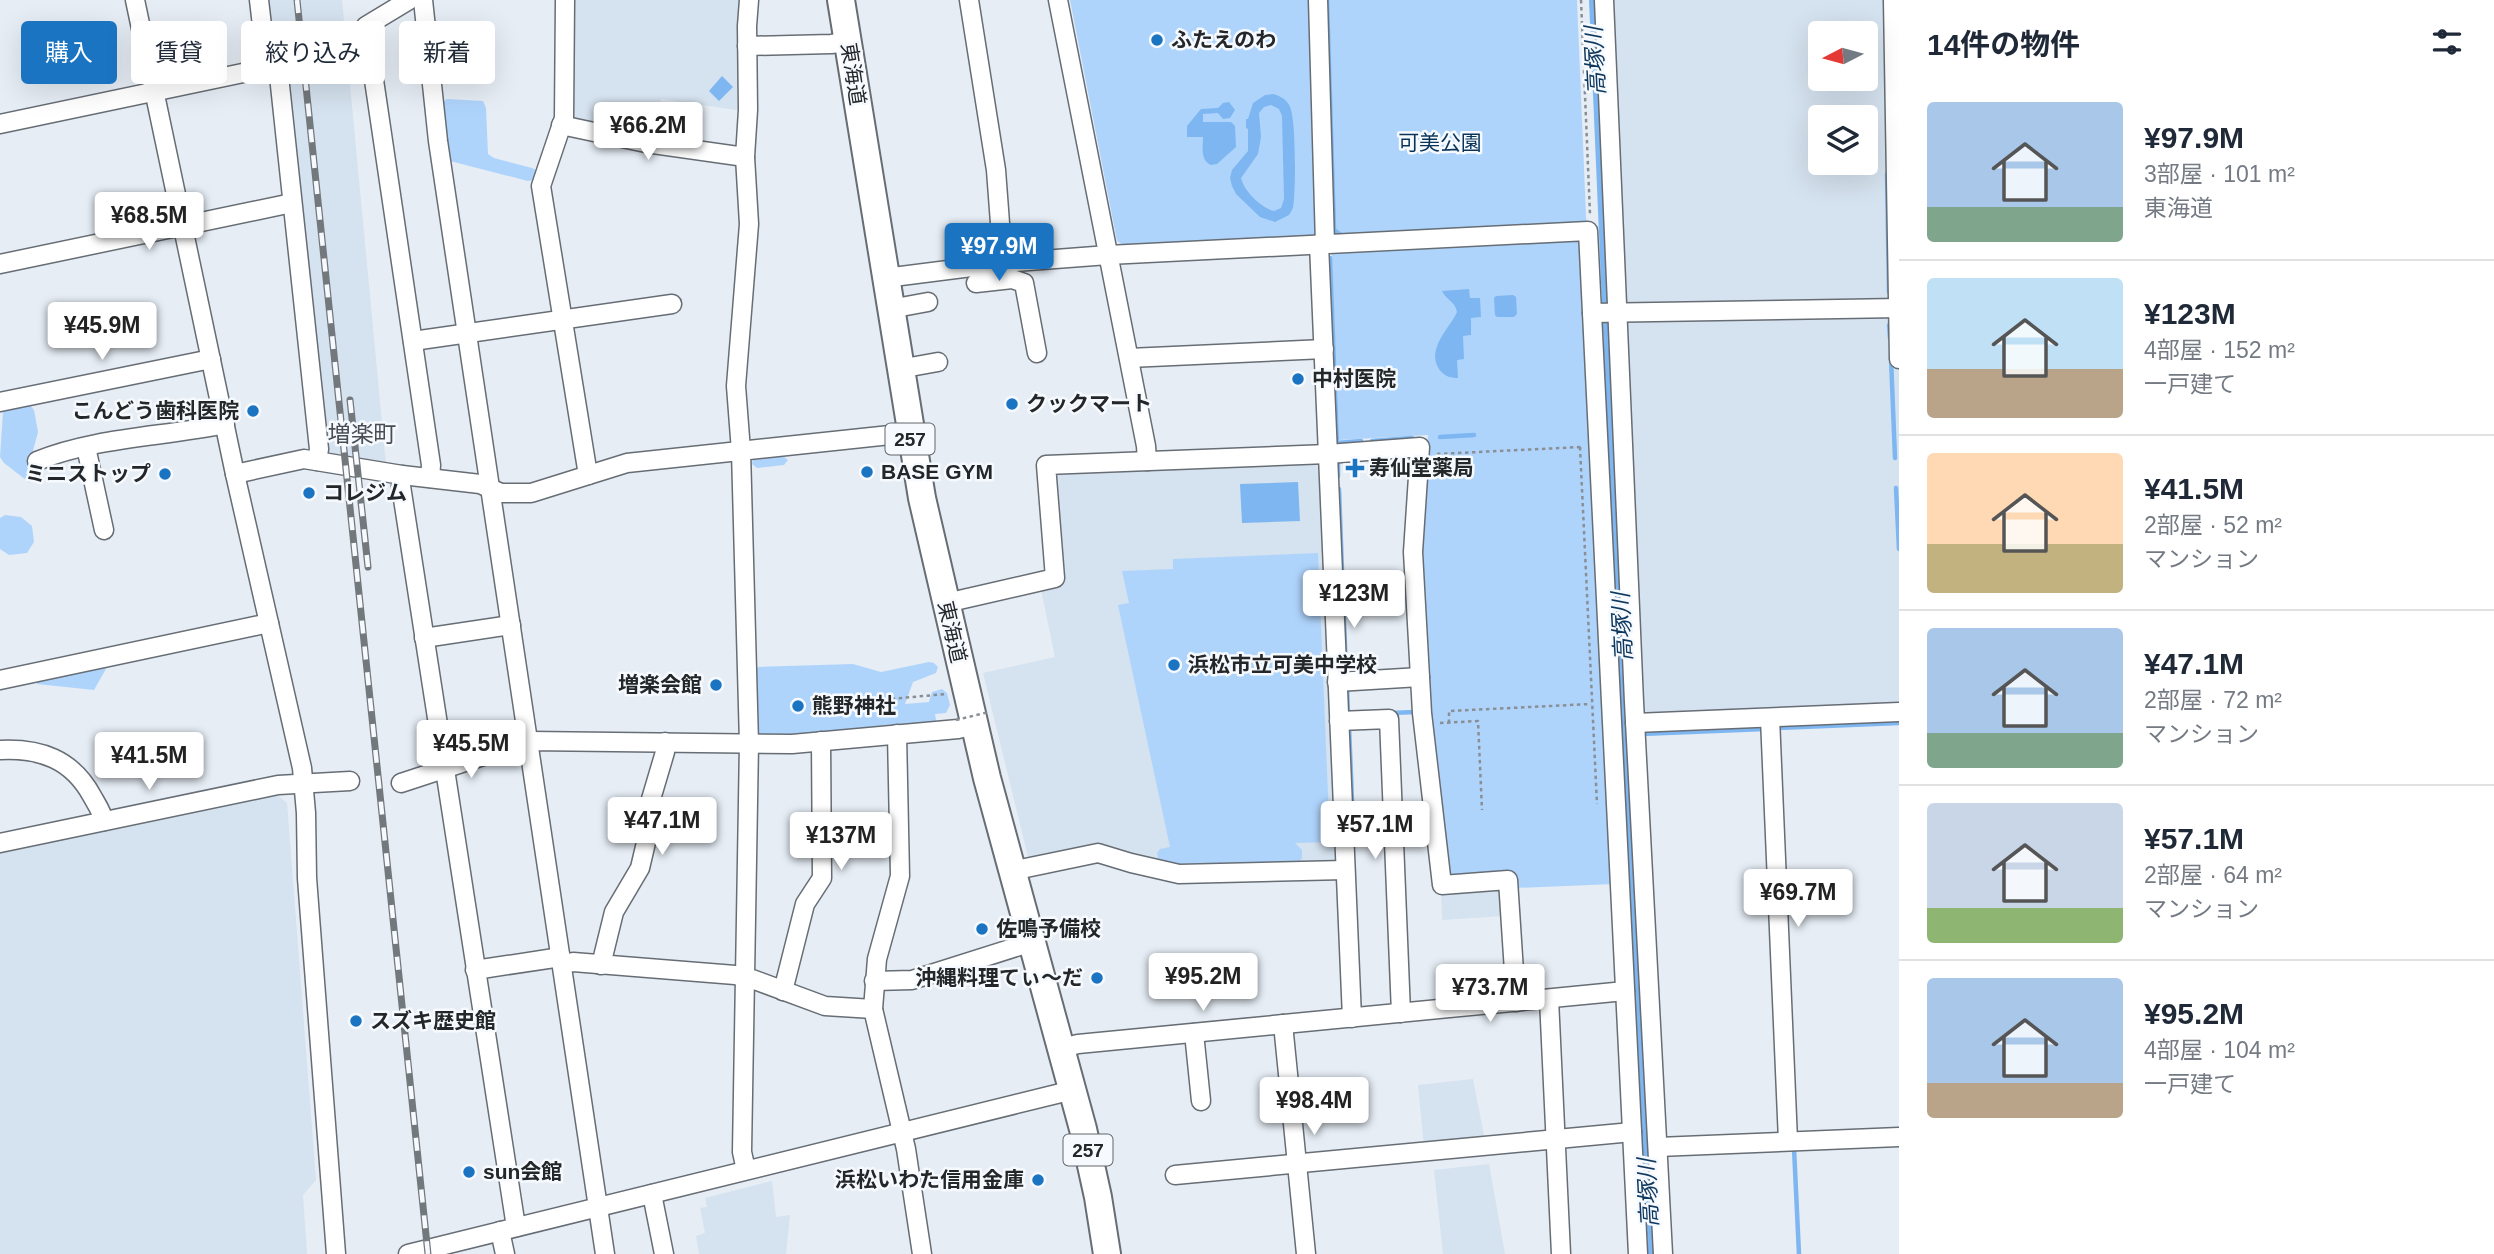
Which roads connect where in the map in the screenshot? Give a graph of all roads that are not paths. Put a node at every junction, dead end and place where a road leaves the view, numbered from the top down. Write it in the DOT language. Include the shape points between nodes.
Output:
graph roads {
  1 [pos="135,0"];
  2 [pos="259,0"];
  3 [pos="409,0"];
  4 [pos="423,0"];
  5 [pos="565,0"];
  6 [pos="749,0"];
  7 [pos="841,0"];
  8 [pos="969,0"];
  9 [pos="1058,0"];
  10 [pos="1318,0"];
  11 [pos="1604,0"];
  12 [pos="1893,0"];
  13 [pos="261,21"];
  14 [pos="374,21"];
  15 [pos="848,42"];
  16 [pos="747,46"];
  17 [pos="241,73"];
  18 [pos="280,84"];
  19 [pos="375,84"];
  20 [pos="155,91"];
  21 [pos="0,124"];
  22 [pos="561,125"];
  23 [pos="745,157"];
  24 [pos="292,203"];
  25 [pos="183,225"];
  26 [pos="1322,244"];
  27 [pos="1108,255"];
  28 [pos="1003,263"];
  29 [pos="0,264"];
  30 [pos="885,278"];
  31 [pos="976,281"];
  32 [pos="928,302"];
  33 [pos="672,304"];
  34 [pos="1898,308"];
  35 [pos="890,309"];
  36 [pos="1605,312"];
  37 [pos="562,320"];
  38 [pos="467,334"];
  39 [pos="413,341"];
  40 [pos="1324,349"];
  41 [pos="1037,353"];
  42 [pos="1129,358"];
  43 [pos="211,359"];
  44 [pos="1899,359"];
  45 [pos="938,362"];
  46 [pos="899,369"];
  47 [pos="0,402"];
  48 [pos="225,424"];
  49 [pos="909,433"];
  50 [pos="86,447"];
  51 [pos="741,451"];
  52 [pos="1328,454"];
  53 [pos="37,461"];
  54 [pos="317,461"];
  55 [pos="1147,461"];
  56 [pos="235,474"];
  57 [pos="402,475"];
  58 [pos="588,475"];
  59 [pos="430,478"];
  60 [pos="491,488"];
  61 [pos="104,530"];
  62 [pos="946,603"];
  63 [pos="269,623"];
  64 [pos="511,625"];
  65 [pos="424,638"];
  66 [pos="1420,677"];
  67 [pos="0,680"];
  68 [pos="1337,682"];
  69 [pos="1899,712"];
  70 [pos="1770,718"];
  71 [pos="973,719"];
  72 [pos="1339,721"];
  73 [pos="1635,723"];
  74 [pos="897,734"];
  75 [pos="528,741"];
  76 [pos="821,741"];
  77 [pos="665,743"];
  78 [pos="749,743"];
  79 [pos="0,750"];
  80 [pos="444,769"];
  81 [pos="350,781"];
  82 [pos="304,783"];
  83 [pos="401,783"];
  84 [pos="104,821"];
  85 [pos="0,843"];
  86 [pos="1345,870"];
  87 [pos="1011,872"];
  88 [pos="1032,942"];
  89 [pos="561,961"];
  90 [pos="601,965"];
  91 [pos="475,970"];
  92 [pos="745,977"];
  93 [pos="874,981"];
  94 [pos="783,991"];
  95 [pos="1625,991"];
  96 [pos="1549,999"];
  97 [pos="1516,1002"];
  98 [pos="873,1009"];
  99 [pos="1401,1013"];
  100 [pos="1352,1018"];
  101 [pos="1283,1024"];
  102 [pos="1194,1033"];
  103 [pos="1062,1048"];
  104 [pos="1073,1090"];
  105 [pos="1200,1101"];
  106 [pos="903,1132"];
  107 [pos="1632,1132"];
  108 [pos="1899,1137"];
  109 [pos="1556,1139"];
  110 [pos="1788,1141"];
  111 [pos="1658,1147"];
  112 [pos="1297,1164"];
  113 [pos="746,1170"];
  114 [pos="1175,1175"];
  115 [pos="652,1194"];
  116 [pos="598,1207"];
  117 [pos="508,1229"];
  118 [pos="336,1254"];
  119 [pos="408,1254"];
  120 [pos="505,1254"];
  121 [pos="605,1254"];
  122 [pos="664,1254"];
  123 [pos="922,1254"];
  124 [pos="1107,1254"];
  125 [pos="1306,1254"];
  126 [pos="1562,1254"];
  127 [pos="1638,1254"];
  128 [pos="1663,1254"];
  1 -- 20 [label="street"];
  2 -- 13 [label="street"];
  3 -- 14 [label="street"];
  4 -- 38 [label="street"];
  5 -- 22 [label="street"];
  6 -- 16 [label="street"];
  7 -- 15 [label="highway, 東海道 / 257"];
  8 -- 28 [label="street" via="996,170"];
  9 -- 27 [label="street"];
  10 -- 26 [label="street"];
  11 -- 36 [label="street"];
  12 -- 34 [label="street"];
  15 -- 16 [label="street"];
  15 -- 30 [label="highway, 東海道 / 257"];
  16 -- 23 [label="street"];
  17 -- 20 [label="street"];
  18 -- 24 [label="street"];
  19 -- 39 [label="street"];
  20 -- 21 [label="street"];
  20 -- 25 [label="street"];
  22 -- 23 [label="street"];
  22 -- 37 [label="street" via="541,186"];
  23 -- 51 [label="street" via="749,224 736,386"];
  24 -- 25 [label="street"];
  24 -- 54 [label="street"];
  25 -- 29 [label="street"];
  25 -- 43 [label="street"];
  26 -- 27 [label="street"];
  26 -- 36 [label="street" via="1588,231"];
  26 -- 40 [label="street"];
  27 -- 28 [label="street"];
  27 -- 42 [label="street"];
  28 -- 31 [label="street"];
  30 -- 31 [label="street"];
  30 -- 35 [label="highway, 東海道 / 257"];
  31 -- 41 [label="street" via="1024,283"];
  32 -- 35 [label="street"];
  33 -- 37 [label="street"];
  34 -- 36 [label="street"];
  34 -- 44 [label="street"];
  35 -- 46 [label="highway, 東海道 / 257"];
  36 -- 73 [label="street"];
  36 -- 95 [label="street" via="1601,704"];
  37 -- 38 [label="street"];
  37 -- 58 [label="street"];
  38 -- 39 [label="street"];
  38 -- 60 [label="street"];
  39 -- 59 [label="street"];
  40 -- 42 [label="street"];
  40 -- 52 [label="street"];
  42 -- 55 [label="street"];
  43 -- 47 [label="street"];
  43 -- 48 [label="street"];
  45 -- 46 [label="street"];
  46 -- 49 [label="highway, 東海道 / 257"];
  48 -- 50 [label="street"];
  48 -- 56 [label="street"];
  49 -- 51 [label="street"];
  49 -- 62 [label="highway, 東海道 / 257"];
  50 -- 53 [label="street"];
  50 -- 61 [label="street"];
  51 -- 58 [label="street" via="637,462"];
  51 -- 78 [label="street"];
  52 -- 55 [label="street"];
  52 -- 66 [label="street" via="1420,447 1413,552"];
  52 -- 68 [label="street"];
  54 -- 56 [label="street" via="304,459"];
  54 -- 57 [label="street"];
  55 -- 62 [label="street" via="1046,465 1055,578"];
  56 -- 63 [label="street"];
  57 -- 59 [label="street"];
  57 -- 65 [label="street"];
  58 -- 60 [label="street" via="531,493 501,493"];
  59 -- 60 [label="street"];
  60 -- 64 [label="street"];
  62 -- 71 [label="highway, 東海道 / 257"];
  63 -- 67 [label="street"];
  63 -- 82 [label="street"];
  64 -- 65 [label="street"];
  64 -- 75 [label="street"];
  65 -- 80 [label="street"];
  66 -- 68 [label="street"];
  66 -- 97 [label="street" via="1442,885 1508,880"];
  68 -- 72 [label="street"];
  69 -- 70 [label="street"];
  70 -- 73 [label="street"];
  70 -- 110 [label="street"];
  71 -- 74 [label="street" via="958,729"];
  71 -- 87 [label="highway, 東海道 / 257"];
  72 -- 86 [label="street"];
  72 -- 99 [label="street" via="1389,719"];
  73 -- 111 [label="street"];
  74 -- 76 [label="street"];
  74 -- 93 [label="street" via="900,876"];
  75 -- 77 [label="street"];
  75 -- 80 [label="street"];
  75 -- 89 [label="street"];
  76 -- 78 [label="street"];
  76 -- 94 [label="street" via="822,878 805,904"];
  77 -- 78 [label="street"];
  77 -- 90 [label="street" via="646,816 648,834 640,868 614,912"];
  78 -- 92 [label="street"];
  79 -- 84 [label="street" via="47,754 68,766 86,785"];
  80 -- 83 [label="street"];
  80 -- 91 [label="street"];
  81 -- 82 [label="street"];
  82 -- 84 [label="street"];
  82 -- 118 [label="street"];
  84 -- 85 [label="street"];
  86 -- 87 [label="street" via="1179,874 1098,853"];
  86 -- 100 [label="street"];
  87 -- 88 [label="highway, 東海道 / 257"];
  88 -- 93 [label="street" via="912,980"];
  88 -- 103 [label="highway, 東海道 / 257"];
  89 -- 90 [label="street"];
  89 -- 91 [label="street"];
  89 -- 116 [label="street"];
  90 -- 92 [label="street"];
  91 -- 117 [label="street"];
  92 -- 94 [label="street"];
  92 -- 113 [label="street" via="742,1152"];
  93 -- 98 [label="street"];
  94 -- 98 [label="street" via="825,1006"];
  95 -- 96 [label="street"];
  95 -- 107 [label="street"];
  96 -- 97 [label="street"];
  96 -- 109 [label="street"];
  97 -- 99 [label="street"];
  98 -- 106 [label="street"];
  99 -- 100 [label="street"];
  100 -- 101 [label="street"];
  101 -- 102 [label="street"];
  101 -- 112 [label="street"];
  102 -- 103 [label="street"];
  102 -- 105 [label="street"];
  103 -- 104 [label="highway, 東海道 / 257"];
  104 -- 106 [label="street"];
  104 -- 124 [label="highway, 東海道 / 257"];
  106 -- 113 [label="street"];
  106 -- 123 [label="street"];
  107 -- 109 [label="street"];
  107 -- 127 [label="street"];
  108 -- 110 [label="street"];
  109 -- 112 [label="street"];
  109 -- 126 [label="street"];
  110 -- 111 [label="street"];
  111 -- 128 [label="street"];
  112 -- 114 [label="street"];
  112 -- 125 [label="street"];
  113 -- 115 [label="street"];
  115 -- 116 [label="street"];
  115 -- 122 [label="street"];
  116 -- 117 [label="street"];
  116 -- 121 [label="street"];
  117 -- 119 [label="street"];
  117 -- 120 [label="street"];
}
